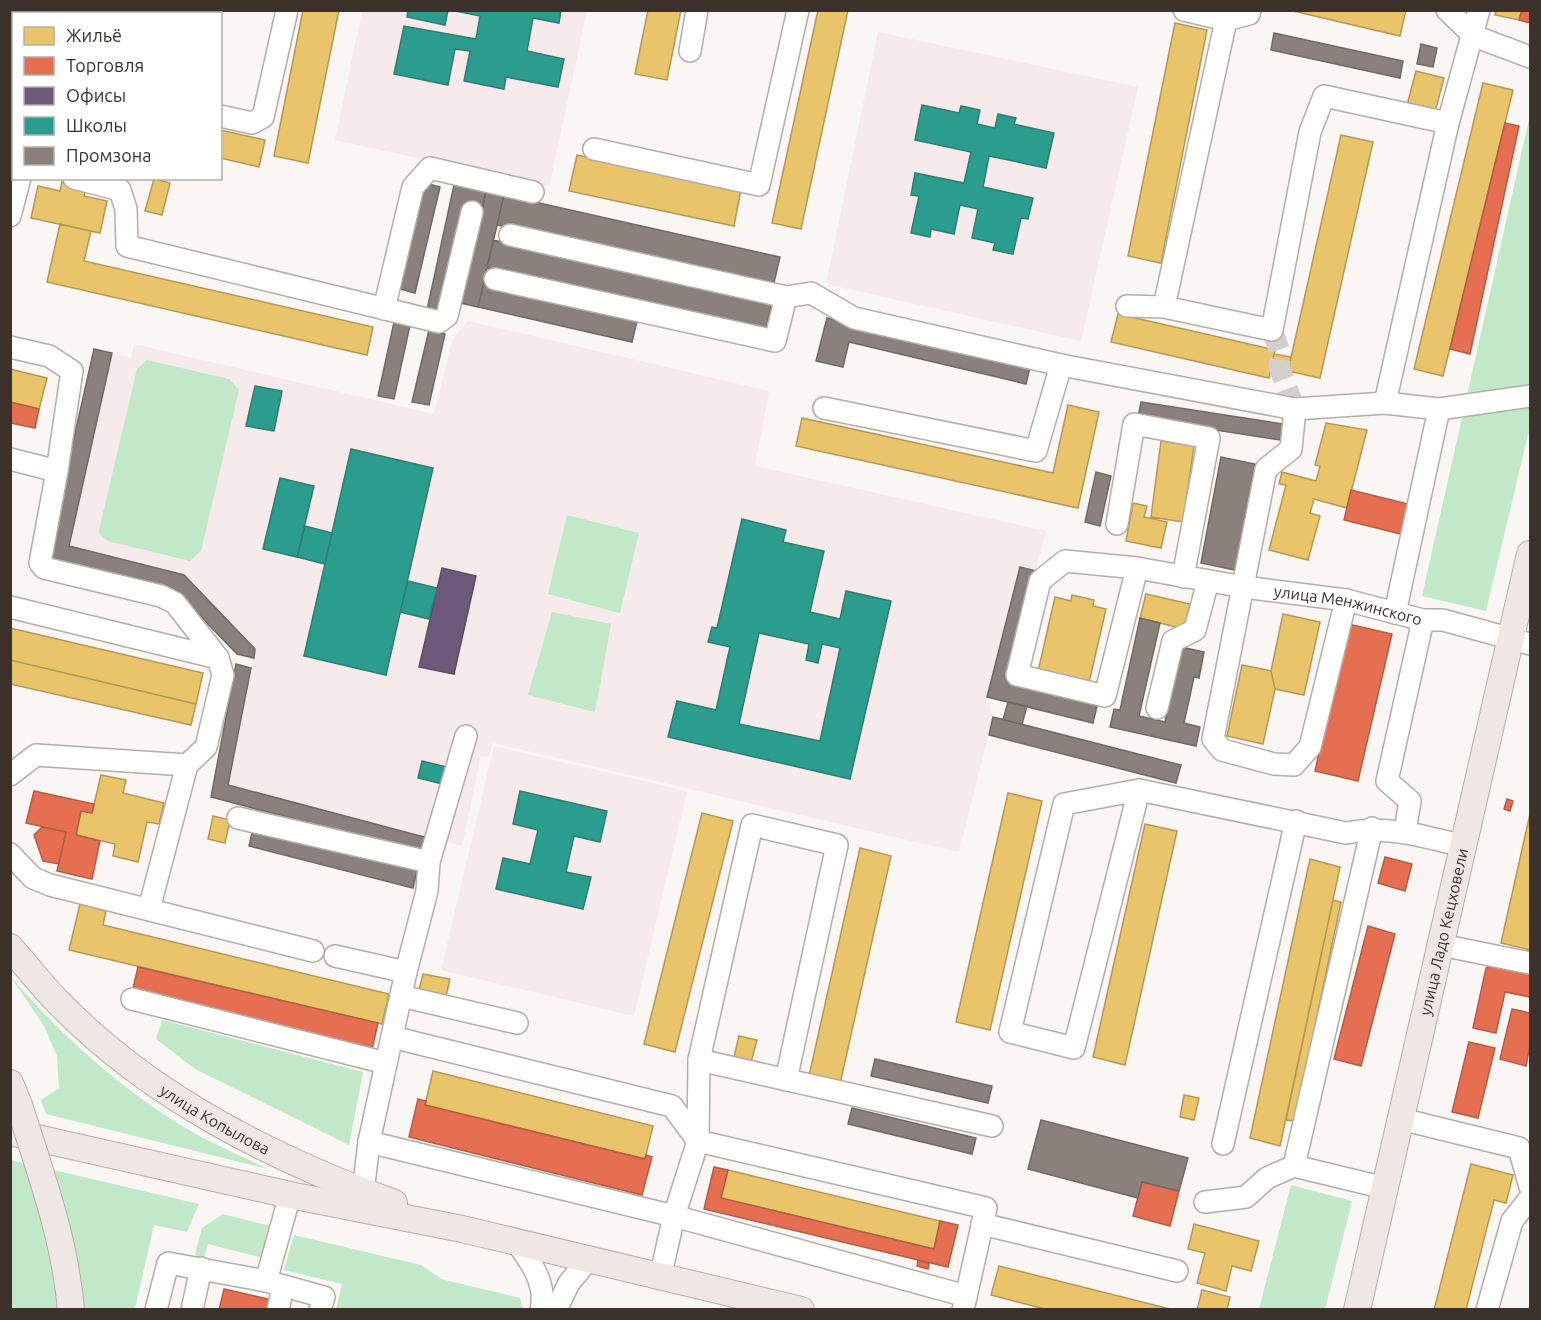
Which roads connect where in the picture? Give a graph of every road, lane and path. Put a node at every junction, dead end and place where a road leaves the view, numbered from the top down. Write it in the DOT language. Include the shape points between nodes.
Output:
graph roads {
  1 [pos="287,10"];
  2 [pos="697,10"];
  3 [pos="798,10"];
  4 [pos="1184,10"];
  5 [pos="1250,10"];
  6 [pos="1447,10"];
  7 [pos="1479,10"];
  8 [pos="1226,20"];
  9 [pos="1474,36"];
  10 [pos="690,51"];
  11 [pos="1530,57"];
  12 [pos="222,116"];
  13 [pos="1448,123"];
  14 [pos="594,149"];
  15 [pos="19,180"];
  16 [pos="82,180"];
  17 [pos="533,192"];
  18 [pos="472,212"];
  19 [pos="10,216"];
  20 [pos="510,235"];
  21 [pos="495,279"];
  22 [pos="786,297"];
  23 [pos="1127,306"];
  24 [pos="1164,307"];
  25 [pos="384,309"];
  26 [pos="10,347"];
  27 [pos="1061,365"];
  28 [pos="1530,396"];
  29 [pos="1385,403"];
  30 [pos="824,408"];
  31 [pos="1295,409"];
  32 [pos="1439,409"];
  33 [pos="11,462"];
  34 [pos="57,471"];
  35 [pos="1117,524"];
  36 [pos="1530,554"];
  37 [pos="1137,568"];
  38 [pos="1183,577"];
  39 [pos="1208,581"];
  40 [pos="1244,587"];
  41 [pos="1346,600"];
  42 [pos="10,607"];
  43 [pos="1395,613"];
  44 [pos="1423,620"];
  45 [pos="1521,641"];
  46 [pos="218,658"];
  47 [pos="1157,708"];
  48 [pos="466,736"];
  49 [pos="187,765"];
  50 [pos="10,775"];
  51 [pos="1138,790"];
  52 [pos="238,818"];
  53 [pos="1296,821"];
  54 [pos="1372,828"];
  55 [pos="1405,831"];
  56 [pos="1463,846"];
  57 [pos="10,854"];
  58 [pos="429,862"];
  59 [pos="149,909"];
  60 [pos="1441,945"];
  61 [pos="10,947"];
  62 [pos="313,951"];
  63 [pos="335,956"];
  64 [pos="1530,963"];
  65 [pos="405,972"];
  66 [pos="401,996"];
  67 [pos="132,999"];
  68 [pos="517,1023"];
  69 [pos="392,1037"];
  70 [pos="699,1060"];
  71 [pos="386,1063"];
  72 [pos="786,1080"];
  73 [pos="15,1094"];
  74 [pos="1401,1119"];
  75 [pos="992,1126"];
  76 [pos="10,1132"];
  77 [pos="698,1141"];
  78 [pos="369,1142"];
  79 [pos="1222,1144"];
  80 [pos="1294,1166"];
  81 [pos="1530,1187"];
  82 [pos="1385,1188"];
  83 [pos="363,1192"];
  84 [pos="290,1195"];
  85 [pos="1530,1198"];
  86 [pos="1205,1202"];
  87 [pos="674,1216"];
  88 [pos="982,1224"];
  89 [pos="462,1229"];
  90 [pos="517,1243"];
  91 [pos="588,1260"];
  92 [pos="201,1268"];
  93 [pos="1177,1271"];
  94 [pos="660,1278"];
  95 [pos="275,1284"];
  96 [pos="965,1303"];
  97 [pos="72,1310"];
  98 [pos="156,1310"];
  99 [pos="192,1310"];
  100 [pos="278,1310"];
  101 [pos="320,1310"];
  102 [pos="541,1310"];
  103 [pos="556,1310"];
  104 [pos="801,1310"];
  105 [pos="1357,1310"];
  106 [pos="1487,1310"];
  1 -- 12 [label="street" via="263,117 252,123"];
  2 -- 10 [label="street"];
  3 -- 14 [label="street" via="759,184"];
  4 -- 8 [label="street"];
  5 -- 8 [label="street" via="1249,14"];
  6 -- 9 [label="street"];
  7 -- 9 [label="street"];
  8 -- 24 [label="street"];
  9 -- 11 [label="street"];
  9 -- 13 [label="street"];
  13 -- 24 [label="street" via="1323,96 1310,132 1272,330"];
  13 -- 29 [label="street"];
  15 -- 19 [label="street"];
  16 -- 25 [label="street" via="120,190 126,209 127,246"];
  17 -- 25 [label="street" via="430,168 413,187"];
  18 -- 25 [label="street" via="447,316 439,322"];
  20 -- 22 [label="street"];
  21 -- 22 [label="street" via="775,341"];
  22 -- 27 [label="street" via="811,293 854,318"];
  23 -- 24 [label="street"];
  26 -- 34 [label="street" via="49,356 72,371"];
  27 -- 30 [label="street" via="1036,452"];
  27 -- 31 [label="street"];
  28 -- 32 [label="street"];
  29 -- 31 [label="street"];
  29 -- 32 [label="street"];
  31 -- 40 [label="street" via="1291,449 1266,469"];
  32 -- 43 [label="street"];
  33 -- 34 [label="street"];
  34 -- 46 [label="street" via="40,563 44,568 175,603"];
  35 -- 38 [label="street" via="1134,424 1209,438"];
  36 -- 45 [label="main road, улица Ладо Кецховели"];
  37 -- 37 [label="street, улица Менжинского" via="1106,696 1017,675 1040,581 1065,561"];
  37 -- 38 [label="street, улица Менжинского"];
  38 -- 39 [label="street, улица Менжинского"];
  39 -- 40 [label="street, улица Менжинского"];
  39 -- 47 [label="street" via="1195,630 1173,641"];
  40 -- 41 [label="street, улица Менжинского"];
  40 -- 41 [label="street" via="1214,739 1222,750 1274,764 1294,765 1310,747"];
  41 -- 43 [label="street, улица Менжинского"];
  42 -- 46 [label="street"];
  43 -- 44 [label="street, улица Менжинского"];
  44 -- 45 [label="street, улица Менжинского" via="1443,620"];
  44 -- 55 [label="street" via="1387,781 1410,801"];
  45 -- 56 [label="main road, улица Ладо Кецховели"];
  46 -- 49 [label="street" via="223,675 206,747"];
  48 -- 58 [label="street"];
  49 -- 50 [label="street" via="36,755"];
  49 -- 59 [label="street"];
  51 -- 51 [label="street" via="1064,804 1010,1032 1074,1048"];
  51 -- 53 [label="street"];
  52 -- 58 [label="street"];
  53 -- 54 [label="street" via="1346,833"];
  53 -- 79 [label="street"];
  54 -- 55 [label="street"];
  54 -- 80 [label="street"];
  55 -- 56 [label="street"];
  56 -- 60 [label="main road, улица Ладо Кецховели"];
  57 -- 59 [label="street" via="33,878 50,885"];
  58 -- 65 [label="street" via="427,891"];
  59 -- 62 [label="street"];
  60 -- 64 [label="street"];
  60 -- 74 [label="main road, улица Ладо Кецховели"];
  61 -- 83 [label="main road, улица Копылова" via="58,1002 146,1076 208,1119 284,1159"];
  63 -- 65 [label="street"];
  65 -- 66 [label="street"];
  66 -- 68 [label="street"];
  66 -- 69 [label="street"];
  67 -- 71 [label="street"];
  69 -- 71 [label="street"];
  69 -- 77 [label="street" via="672,1106"];
  70 -- 72 [label="street"];
  70 -- 72 [label="street" via="752,825 837,845"];
  70 -- 77 [label="street"];
  71 -- 78 [label="street"];
  72 -- 75 [label="street"];
  73 -- 97 [label="main road, bridge" via="58,1229"];
  74 -- 81 [label="street" via="1519,1148"];
  74 -- 82 [label="main road, улица Ладо Кецховели"];
  76 -- 84 [label="main road, улица Копылова"];
  77 -- 87 [label="street"];
  77 -- 88 [label="street" via="986,1208"];
  78 -- 83 [label="street"];
  78 -- 87 [label="street"];
  80 -- 82 [label="street"];
  80 -- 86 [label="street" via="1267,1178 1246,1197"];
  82 -- 105 [label="main road, улица Ладо Кецховели"];
  83 -- 89 [label="main road, улица Копылова"];
  84 -- 89 [label="main road, улица Копылова"];
  84 -- 95 [label="street"];
  85 -- 106 [label="street" via="1512,1221"];
  87 -- 94 [label="street"];
  87 -- 96 [label="street"];
  88 -- 93 [label="street"];
  88 -- 96 [label="street"];
  89 -- 90 [label="main road, улица Копылова"];
  90 -- 91 [label="main road, улица Копылова"];
  90 -- 102 [label="street" via="540,1281"];
  91 -- 94 [label="main road, улица Копылова"];
  91 -- 103 [label="street" via="569,1283"];
  92 -- 95 [label="street"];
  92 -- 98 [label="street" via="168,1263"];
  92 -- 99 [label="street"];
  94 -- 104 [label="main road, улица Копылова"];
  95 -- 100 [label="street"];
  95 -- 101 [label="street" via="324,1297"];
}
